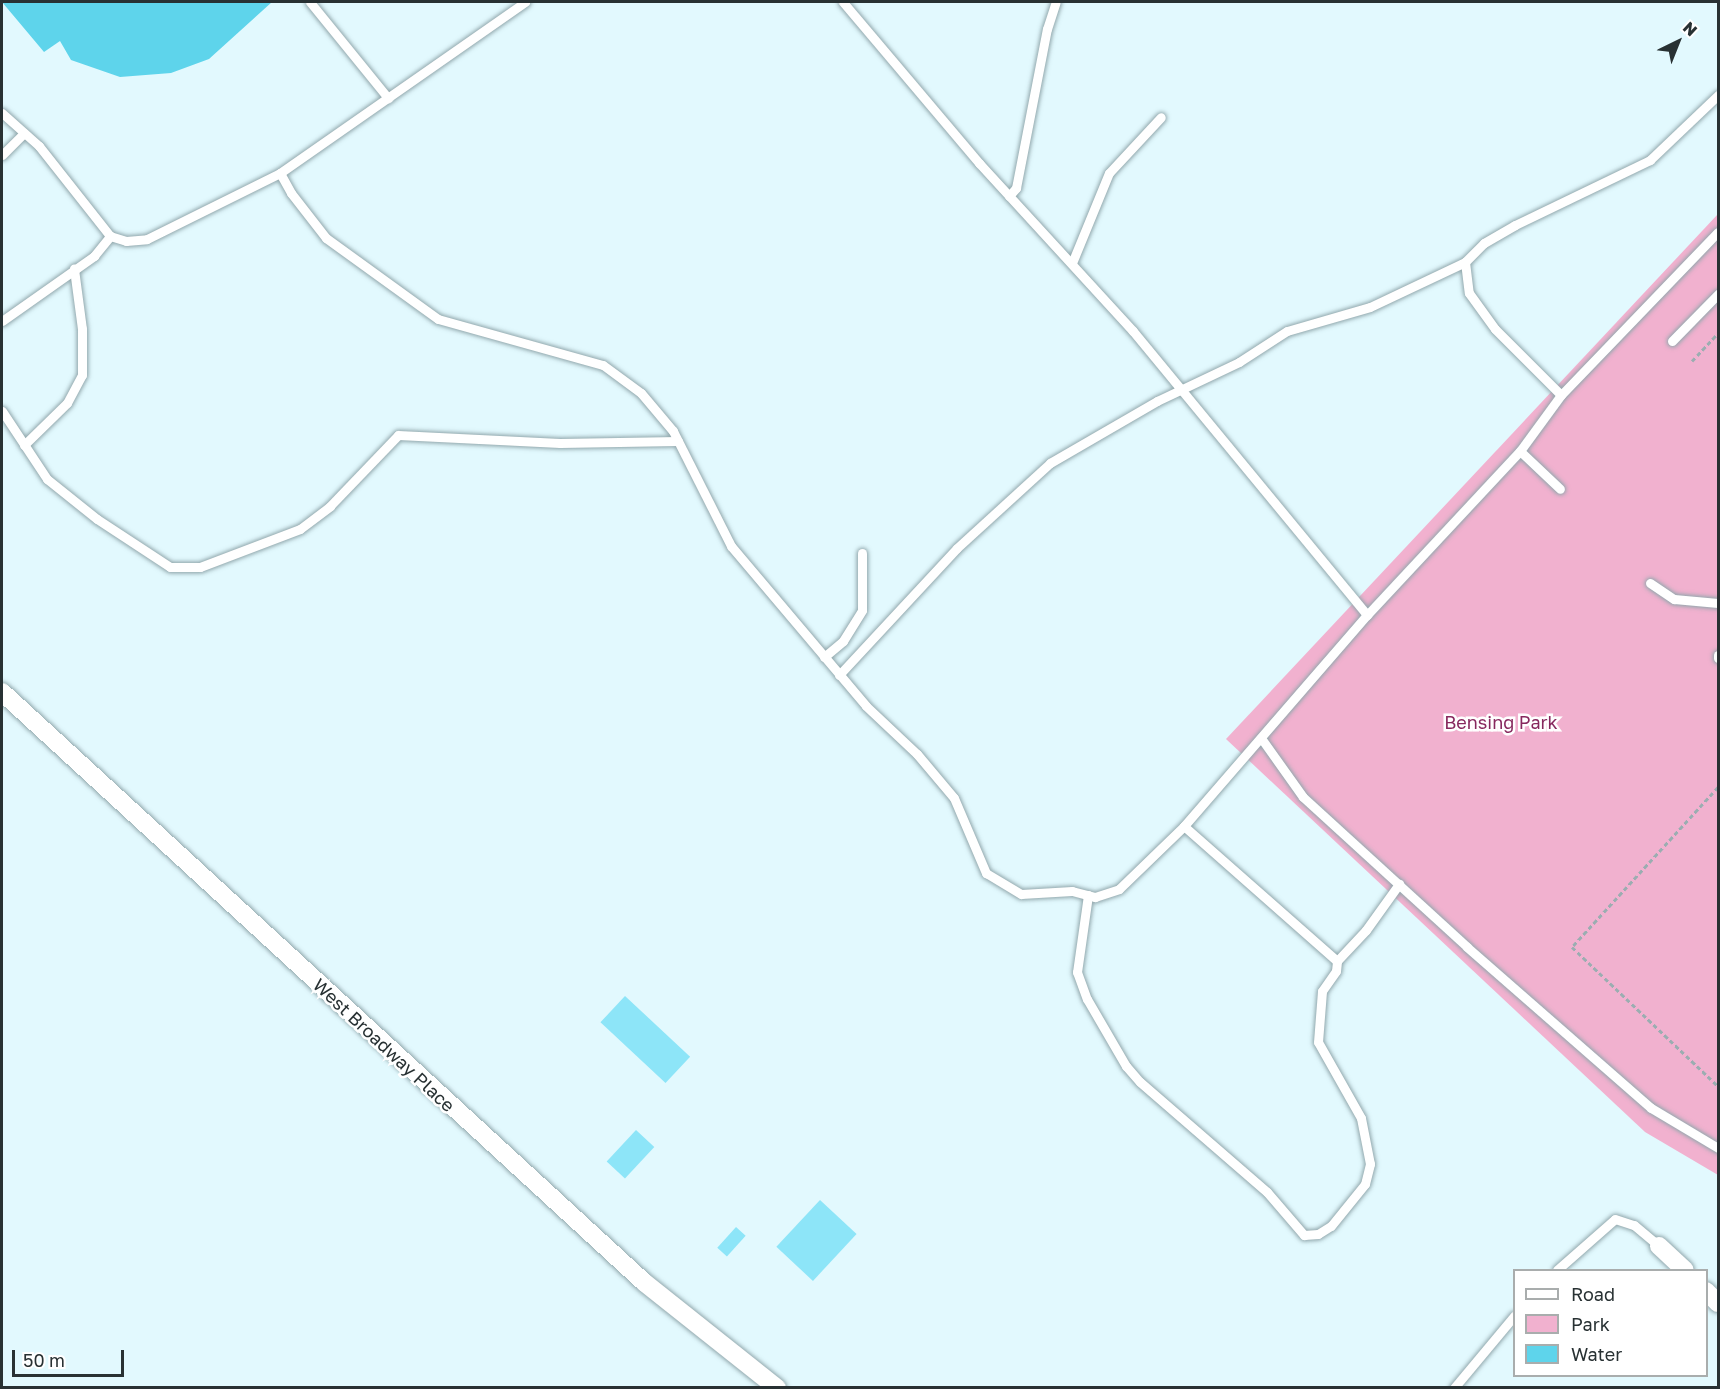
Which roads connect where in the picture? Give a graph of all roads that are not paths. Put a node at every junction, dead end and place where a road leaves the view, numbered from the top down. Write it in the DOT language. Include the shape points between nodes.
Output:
graph roads {
  1 [pos="310,2"];
  2 [pos="525,2"];
  3 [pos="843,2"];
  4 [pos="1056,2"];
  5 [pos="1719,95"];
  6 [pos="388,98"];
  7 [pos="2,113"];
  8 [pos="1161,117"];
  9 [pos="24,133"];
  10 [pos="2,155"];
  11 [pos="280,173"];
  12 [pos="1009,196"];
  13 [pos="1719,232"];
  14 [pos="110,236"];
  15 [pos="1465,262"];
  16 [pos="1072,263"];
  17 [pos="75,269"];
  18 [pos="1719,294"];
  19 [pos="2,321"];
  20 [pos="1672,341"];
  21 [pos="1183,391"];
  22 [pos="1561,395"];
  23 [pos="2,411"];
  24 [pos="678,441"];
  25 [pos="24,445"];
  26 [pos="1520,451"];
  27 [pos="1560,489"];
  28 [pos="862,553"];
  29 [pos="1650,583"];
  30 [pos="1719,603"];
  31 [pos="1367,615"];
  32 [pos="824,657"];
  33 [pos="839,675"];
  34 [pos="2,692"];
  35 [pos="1261,738"];
  36 [pos="1184,826"];
  37 [pos="1399,884"];
  38 [pos="1088,895"];
  39 [pos="1336,961"];
  40 [pos="1719,1148"];
  41 [pos="1659,1246"];
  42 [pos="1558,1269"];
  43 [pos="1684,1269"];
  44 [pos="1708,1292"];
  45 [pos="1719,1303"];
  46 [pos="1513,1318"];
  47 [pos="777,1388"];
  48 [pos="1454,1388"];
  1 -- 6 [label="lane"];
  2 -- 6 [label="lane"];
  3 -- 12 [label="lane"];
  4 -- 12 [label="lane" via="1047,28 1016,188"];
  5 -- 15 [label="lane" via="1650,160 1515,225 1484,243"];
  6 -- 11 [label="lane"];
  7 -- 9 [label="lane"];
  8 -- 16 [label="lane" via="1109,173"];
  9 -- 10 [label="lane"];
  9 -- 14 [label="lane" via="73,185"];
  11 -- 14 [label="lane" via="147,238 126,241"];
  11 -- 24 [label="lane" via="326,238 438,319 603,365 641,393"];
  12 -- 16 [label="lane"];
  13 -- 22 [label="lane"];
  14 -- 17 [label="lane" via="94,256"];
  15 -- 21 [label="lane" via="1370,307 1287,331"];
  15 -- 22 [label="lane" via="1469,293 1495,329"];
  16 -- 21 [label="lane"];
  17 -- 19 [label="lane"];
  17 -- 25 [label="lane" via="82,329 82,375 67,403"];
  18 -- 20 [label="lane"];
  21 -- 31 [label="lane"];
  21 -- 33 [label="lane" via="1157,401 1031,477 957,548"];
  22 -- 26 [label="lane"];
  23 -- 25 [label="lane"];
  24 -- 25 [label="lane" via="560,443 398,435 330,506 300,529 200,567 170,567 97,519 47,479"];
  24 -- 32 [label="lane" via="731,546"];
  26 -- 27 [label="lane"];
  26 -- 31 [label="lane"];
  28 -- 32 [label="lane" via="861,610 843,641"];
  29 -- 30 [label="lane" via="1674,599"];
  31 -- 35 [label="lane"];
  32 -- 33 [label="lane"];
  33 -- 38 [label="lane" via="954,798 986,873 1021,894 1072,891"];
  34 -- 47 [label="street, West Broadway Place" via="637,1275"];
  35 -- 36 [label="lane"];
  35 -- 37 [label="lane" via="1304,796"];
  36 -- 38 [label="lane" via="1119,889 1095,897"];
  36 -- 39 [label="lane"];
  37 -- 39 [label="lane" via="1366,930"];
  37 -- 40 [label="lane" via="1651,1108"];
  38 -- 39 [label="lane" via="1077,972 1126,1066 1267,1192 1304,1235 1318,1234 1331,1226 1351,1205 1365,1184 1370,1164 1361,1118 1318,1042 1322,992 1336,971"];
  41 -- 42 [label="lane" via="1634,1225 1615,1219"];
  41 -- 43 [label="street"];
  44 -- 45 [label="street"];
  46 -- 48 [label="lane"];
}
